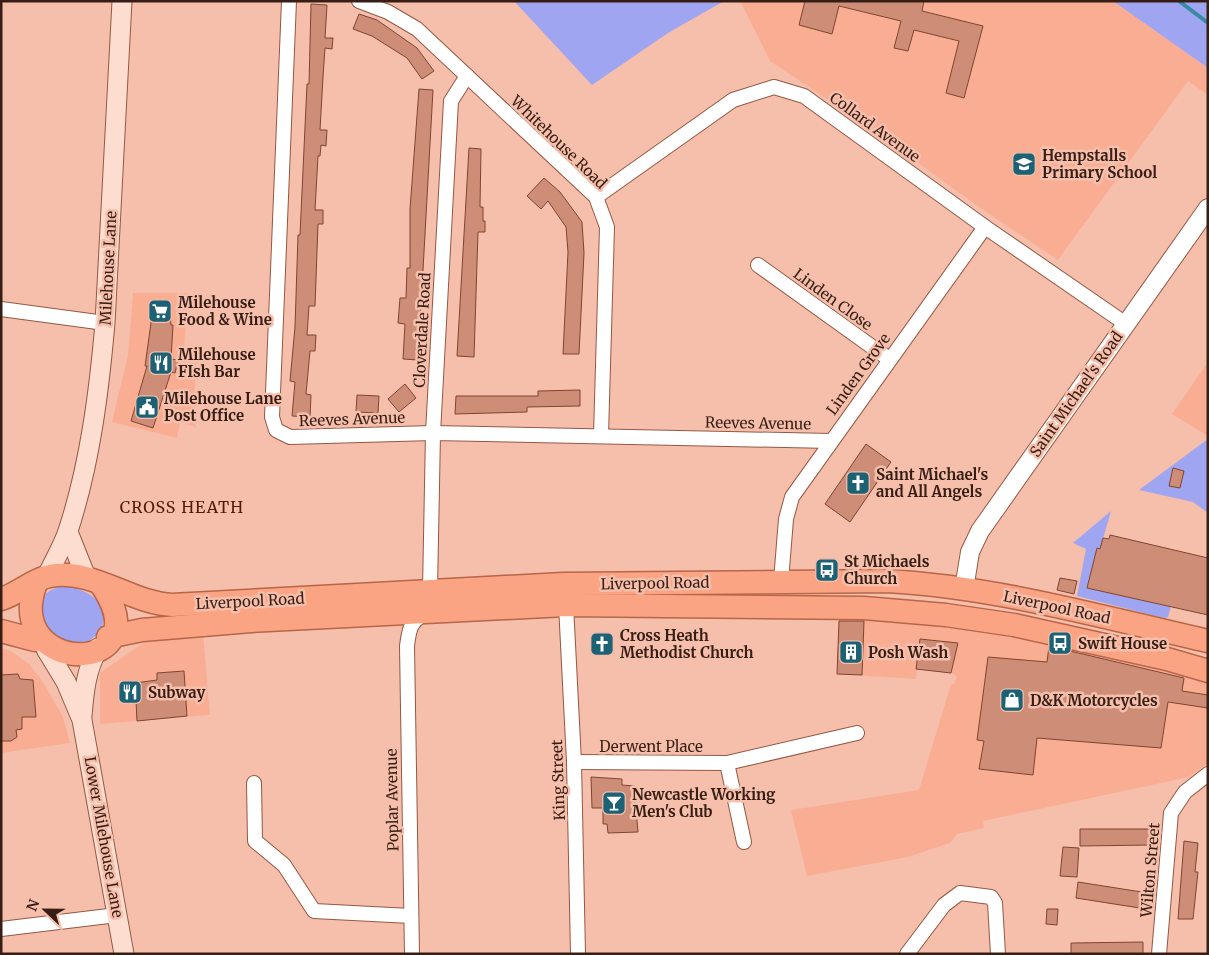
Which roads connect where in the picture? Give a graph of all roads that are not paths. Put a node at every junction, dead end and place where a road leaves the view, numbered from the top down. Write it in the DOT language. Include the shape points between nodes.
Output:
graph roads {
  1 [pos="122,1"];
  2 [pos="289,1"];
  3 [pos="359,1"];
  4 [pos="467,76"];
  5 [pos="596,197"];
  6 [pos="1208,208"];
  7 [pos="985,227"];
  8 [pos="758,265"];
  9 [pos="1,309"];
  10 [pos="105,323"];
  11 [pos="1126,324"];
  12 [pos="889,359"];
  13 [pos="433,433"];
  14 [pos="601,435"];
  15 [pos="830,441"];
  16 [pos="68,532"];
  17 [pos="41,579"];
  18 [pos="93,580"];
  19 [pos="781,581"];
  20 [pos="430,590"];
  21 [pos="1,599"];
  22 [pos="958,603"];
  23 [pos="566,605"];
  24 [pos="427,612"];
  25 [pos="1,631"];
  26 [pos="1208,641"];
  27 [pos="103,643"];
  28 [pos="40,644"];
  29 [pos="1208,671"];
  30 [pos="82,720"];
  31 [pos="857,734"];
  32 [pos="574,762"];
  33 [pos="727,763"];
  34 [pos="1208,774"];
  35 [pos="254,783"];
  36 [pos="744,842"];
  37 [pos="117,915"];
  38 [pos="410,916"];
  39 [pos="1,929"];
  40 [pos="124,954"];
  41 [pos="412,954"];
  42 [pos="578,954"];
  43 [pos="907,954"];
  44 [pos="998,954"];
  45 [pos="1159,954"];
  1 -- 10 [label="main road, Milehouse Lane"];
  2 -- 13 [label="street, Reeves Avenue" via="274,424 276,430 290,437"];
  3 -- 4 [label="street, Whitehouse Road" via="388,12 417,29"];
  4 -- 5 [label="street, Whitehouse Road"];
  4 -- 13 [label="street, Cloverdale Road" via="451,101"];
  5 -- 7 [label="street, Collard Avenue" via="733,100 774,87 804,96"];
  5 -- 14 [label="street, Whitehouse Road" via="607,227"];
  6 -- 11 [label="street, Saint Michael's Road"];
  7 -- 11 [label="street, Collard Avenue"];
  7 -- 12 [label="street, Linden Grove"];
  8 -- 12 [label="street, Linden Close"];
  9 -- 10 [label="street"];
  10 -- 16 [label="main road, Milehouse Lane" via="92,433"];
  11 -- 22 [label="street, Saint Michael's Road" via="980,531 972,546"];
  12 -- 15 [label="street, Linden Grove"];
  13 -- 14 [label="street, Reeves Avenue"];
  13 -- 20 [label="street, Cloverdale Road"];
  14 -- 15 [label="street, Reeves Avenue"];
  15 -- 19 [label="street, Linden Grove" via="792,497 786,519"];
  16 -- 17 [label="main road, Milehouse Lane"];
  16 -- 18 [label="main road"];
  17 -- 18 [label="highway" via="66,574"];
  17 -- 21 [label="highway"];
  17 -- 28 [label="highway" via="29,594 26,608 28,624"];
  18 -- 20 [label="highway, Liverpool Road" via="172,606"];
  18 -- 27 [label="highway" via="113,604 115,617"];
  19 -- 20 [label="highway, Liverpool Road" via="563,584"];
  19 -- 22 [label="highway, Liverpool Road" via="933,584"];
  22 -- 23 [label="highway, Liverpool Road" via="864,608"];
  22 -- 26 [label="highway, Liverpool Road"];
  22 -- 29 [label="highway, Liverpool Road" via="1048,622 1092,641"];
  23 -- 24 [label="highway, Liverpool Road"];
  23 -- 32 [label="street, King Street"];
  24 -- 27 [label="highway, Liverpool Road" via="142,630"];
  24 -- 38 [label="street, Poplar Avenue" via="409,626 406,646"];
  25 -- 28 [label="highway"];
  27 -- 28 [label="highway" via="85,654 74,655"];
  27 -- 30 [label="main road, Lower Milehouse Lane" via="88,666"];
  28 -- 30 [label="main road, Lower Milehouse Lane" via="66,682"];
  30 -- 37 [label="main road, Lower Milehouse Lane"];
  31 -- 33 [label="street, Derwent Place"];
  32 -- 33 [label="street, Derwent Place"];
  32 -- 42 [label="street, King Street"];
  33 -- 36 [label="street"];
  34 -- 45 [label="street, Wilton Street" via="1185,792 1171,813"];
  35 -- 38 [label="street" via="255,840 284,864 314,911"];
  37 -- 39 [label="street"];
  37 -- 40 [label="main road, Lower Milehouse Lane"];
  38 -- 41 [label="street, Poplar Avenue"];
  43 -- 44 [label="street" via="944,905 960,894 991,897 995,903"];
}
